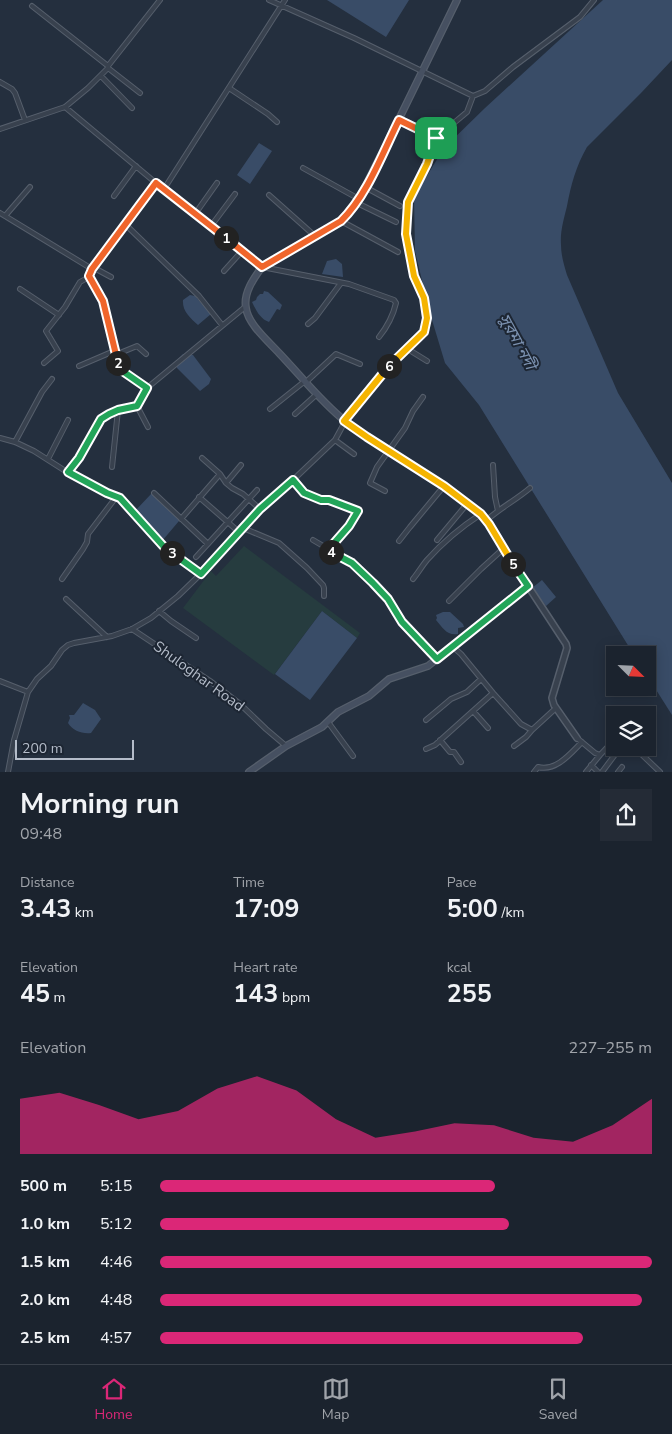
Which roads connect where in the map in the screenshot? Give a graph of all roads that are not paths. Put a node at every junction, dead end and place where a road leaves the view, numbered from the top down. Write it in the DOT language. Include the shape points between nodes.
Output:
graph roads {
  1 [pos="160,0"];
  2 [pos="269,0"];
  3 [pos="285,0"];
  4 [pos="457,0"];
  5 [pos="594,0"];
  6 [pos="282,5"];
  7 [pos="32,6"];
  8 [pos="108,67"];
  9 [pos="422,71"];
  10 [pos="101,76"];
  11 [pos="0,82"];
  12 [pos="229,88"];
  13 [pos="140,93"];
  14 [pos="473,96"];
  15 [pos="65,107"];
  16 [pos="132,108"];
  17 [pos="25,120"];
  18 [pos="399,120"];
  19 [pos="277,122"];
  20 [pos="0,130"];
  21 [pos="436,138"];
  22 [pos="136,166"];
  23 [pos="303,168"];
  24 [pos="156,183"];
  25 [pos="217,183"];
  26 [pos="30,187"];
  27 [pos="365,187"];
  28 [pos="164,189"];
  29 [pos="235,194"];
  30 [pos="269,195"];
  31 [pos="114,196"];
  32 [pos="358,201"];
  33 [pos="400,206"];
  34 [pos="0,213"];
  35 [pos="195,214"];
  36 [pos="5,216"];
  37 [pos="341,221"];
  38 [pos="396,222"];
  39 [pos="126,225"];
  40 [pos="211,226"];
  41 [pos="315,236"];
  42 [pos="242,251"];
  43 [pos="398,252"];
  44 [pos="262,267"];
  45 [pos="92,269"];
  46 [pos="224,271"];
  47 [pos="89,276"];
  48 [pos="111,276"];
  49 [pos="341,283"];
  50 [pos="20,289"];
  51 [pos="245,307"];
  52 [pos="59,315"];
  53 [pos="308,324"];
  54 [pos="222,326"];
  55 [pos="379,337"];
  56 [pos="406,348"];
  57 [pos="115,353"];
  58 [pos="146,354"];
  59 [pos="428,362"];
  60 [pos="44,363"];
  61 [pos="360,364"];
  62 [pos="79,366"];
  63 [pos="52,380"];
  64 [pos="306,382"];
  65 [pos="147,388"];
  66 [pos="317,394"];
  67 [pos="423,397"];
  68 [pos="137,406"];
  69 [pos="270,409"];
  70 [pos="118,410"];
  71 [pos="295,414"];
  72 [pos="68,420"];
  73 [pos="344,421"];
  74 [pos="148,427"];
  75 [pos="0,438"];
  76 [pos="335,440"];
  77 [pos="15,442"];
  78 [pos="388,451"];
  79 [pos="354,454"];
  80 [pos="202,458"];
  81 [pos="48,459"];
  82 [pos="241,465"];
  83 [pos="494,465"];
  84 [pos="112,466"];
  85 [pos="68,472"];
  86 [pos="220,474"];
  87 [pos="293,480"];
  88 [pos="226,483"];
  89 [pos="444,486"];
  90 [pos="530,488"];
  91 [pos="257,490"];
  92 [pos="385,491"];
  93 [pos="154,493"];
  94 [pos="117,496"];
  95 [pos="199,497"];
  96 [pos="248,499"];
  97 [pos="467,504"];
  98 [pos="260,509"];
  99 [pos="498,511"];
  100 [pos="481,514"];
  101 [pos="181,519"];
  102 [pos="487,520"];
  103 [pos="228,522"];
  104 [pos="243,528"];
  105 [pos="239,532"];
  106 [pos="313,540"];
  107 [pos="436,540"];
  108 [pos="399,541"];
  109 [pos="208,544"];
  110 [pos="504,548"];
  111 [pos="328,550"];
  112 [pos="196,557"];
  113 [pos="201,574"];
  114 [pos="62,579"];
  115 [pos="413,579"];
  116 [pos="528,586"];
  117 [pos="324,596"];
  118 [pos="66,599"];
  119 [pos="449,601"];
  120 [pos="159,611"];
  121 [pos="132,630"];
  122 [pos="107,637"];
  123 [pos="196,638"];
  124 [pos="453,647"];
  125 [pos="437,659"];
  126 [pos="481,680"];
  127 [pos="0,681"];
  128 [pos="28,692"];
  129 [pos="493,693"];
  130 [pos="556,708"];
  131 [pos="473,711"];
  132 [pos="426,720"];
  133 [pos="328,722"];
  134 [pos="488,728"];
  135 [pos="532,730"];
  136 [pos="440,740"];
  137 [pos="580,740"];
  138 [pos="286,746"];
  139 [pos="514,746"];
  140 [pos="606,748"];
  141 [pos="426,749"];
  142 [pos="353,756"];
  143 [pos="598,756"];
  144 [pos="614,756"];
  145 [pos="643,756"];
  146 [pos="461,762"];
  147 [pos="591,765"];
  148 [pos="606,766"];
  149 [pos="622,767"];
  150 [pos="655,767"];
  151 [pos="8,772"];
  152 [pos="249,772"];
  153 [pos="534,772"];
  154 [pos="586,772"];
  155 [pos="600,772"];
  156 [pos="618,772"];
  157 [pos="652,772"];
  158 [pos="660,772"];
  1 -- 8 [label="street"];
  2 -- 6 [label="street"];
  3 -- 6 [label="street"];
  4 -- 9 [label="main road"];
  5 -- 14 [label="street" via="580,17 485,92"];
  6 -- 9 [label="street"];
  6 -- 12 [label="street"];
  7 -- 8 [label="street"];
  8 -- 10 [label="street"];
  8 -- 13 [label="street"];
  9 -- 14 [label="street"];
  9 -- 18 [label="main road"];
  10 -- 15 [label="street"];
  10 -- 16 [label="street"];
  11 -- 17 [label="street" via="15,93"];
  12 -- 19 [label="street"];
  12 -- 28 [label="street"];
  14 -- 21 [label="street" via="466,112"];
  15 -- 17 [label="street"];
  15 -- 22 [label="street"];
  17 -- 20 [label="street"];
  18 -- 21 [label="street"];
  18 -- 27 [label="main road"];
  21 -- 56 [label="street" via="408,202 406,234 427,318 424,332"];
  22 -- 24 [label="street"];
  22 -- 31 [label="street"];
  23 -- 32 [label="street"];
  24 -- 28 [label="street"];
  24 -- 39 [label="street"];
  25 -- 35 [label="street"];
  26 -- 36 [label="street"];
  27 -- 32 [label="main road"];
  27 -- 33 [label="street"];
  28 -- 35 [label="street"];
  29 -- 40 [label="street"];
  30 -- 41 [label="street"];
  32 -- 37 [label="main road"];
  32 -- 38 [label="street"];
  34 -- 36 [label="street"];
  35 -- 40 [label="street"];
  36 -- 45 [label="street"];
  37 -- 41 [label="main road"];
  37 -- 43 [label="street"];
  39 -- 45 [label="street"];
  39 -- 54 [label="street" via="199,296"];
  40 -- 42 [label="street"];
  41 -- 44 [label="main road"];
  42 -- 44 [label="street"];
  42 -- 46 [label="street"];
  44 -- 49 [label="street"];
  44 -- 51 [label="main road" via="246,294"];
  45 -- 47 [label="street"];
  45 -- 48 [label="street"];
  47 -- 52 [label="street" via="80,282"];
  47 -- 57 [label="street" via="103,301"];
  49 -- 53 [label="street"];
  49 -- 55 [label="street" via="394,300 396,303 390,319"];
  50 -- 52 [label="street"];
  51 -- 54 [label="street"];
  51 -- 64 [label="main road" via="255,327"];
  52 -- 60 [label="street" via="46,331 58,351"];
  54 -- 65 [label="street"];
  56 -- 59 [label="street"];
  56 -- 73 [label="street"];
  57 -- 58 [label="street" via="136,346"];
  57 -- 62 [label="street"];
  57 -- 65 [label="street" via="121,370"];
  61 -- 64 [label="street" via="336,354"];
  63 -- 77 [label="street"];
  64 -- 66 [label="main road"];
  64 -- 69 [label="street"];
  65 -- 68 [label="street"];
  66 -- 71 [label="street"];
  66 -- 73 [label="main road"];
  67 -- 78 [label="street"];
  68 -- 70 [label="street"];
  68 -- 74 [label="street"];
  70 -- 84 [label="street"];
  70 -- 85 [label="street" via="101,419"];
  72 -- 81 [label="street"];
  73 -- 76 [label="street"];
  73 -- 78 [label="main road"];
  75 -- 77 [label="street"];
  76 -- 79 [label="street"];
  76 -- 87 [label="street"];
  77 -- 81 [label="street"];
  78 -- 89 [label="main road"];
  78 -- 92 [label="street" via="370,483"];
  80 -- 86 [label="street"];
  81 -- 85 [label="street"];
  82 -- 88 [label="street"];
  83 -- 99 [label="street"];
  85 -- 94 [label="street"];
  86 -- 88 [label="street"];
  86 -- 95 [label="street"];
  87 -- 98 [label="street"];
  87 -- 111 [label="street" via="304,493 358,511"];
  88 -- 96 [label="street"];
  89 -- 97 [label="main road"];
  89 -- 108 [label="street"];
  90 -- 99 [label="street"];
  91 -- 96 [label="street"];
  93 -- 101 [label="street"];
  94 -- 113 [label="street" via="165,548"];
  94 -- 114 [label="street" via="88,534 83,549"];
  95 -- 101 [label="street"];
  95 -- 103 [label="street"];
  96 -- 98 [label="street"];
  96 -- 103 [label="street"];
  97 -- 100 [label="main road"];
  97 -- 107 [label="street"];
  98 -- 104 [label="street"];
  99 -- 102 [label="street"];
  100 -- 102 [label="main road"];
  100 -- 115 [label="street" via="457,530"];
  101 -- 109 [label="street"];
  102 -- 110 [label="main road"];
  103 -- 105 [label="street"];
  103 -- 109 [label="street"];
  104 -- 105 [label="street"];
  104 -- 117 [label="street" via="279,543 323,585"];
  105 -- 113 [label="street"];
  106 -- 111 [label="street"];
  109 -- 112 [label="street"];
  110 -- 116 [label="main road"];
  110 -- 119 [label="street"];
  111 -- 125 [label="street" via="352,563 373,583 402,622"];
  113 -- 120 [label="street"];
  116 -- 124 [label="main road"];
  116 -- 130 [label="street" via="567,648 552,698"];
  118 -- 122 [label="street"];
  120 -- 121 [label="street"];
  120 -- 123 [label="street"];
  121 -- 122 [label="street"];
  121 -- 138 [label="street, Shuloghar Road" via="210,681"];
  122 -- 128 [label="street" via="68,645"];
  124 -- 125 [label="main road"];
  124 -- 126 [label="street"];
  125 -- 133 [label="main road" via="428,666 389,679"];
  126 -- 129 [label="street"];
  126 -- 132 [label="street"];
  127 -- 128 [label="street"];
  128 -- 151 [label="street"];
  129 -- 131 [label="street"];
  129 -- 135 [label="street" via="521,724"];
  130 -- 135 [label="street"];
  130 -- 137 [label="street"];
  131 -- 134 [label="street"];
  131 -- 136 [label="street"];
  133 -- 138 [label="main road"];
  133 -- 142 [label="street"];
  135 -- 139 [label="street"];
  136 -- 141 [label="street"];
  136 -- 146 [label="street"];
  137 -- 143 [label="street"];
  137 -- 153 [label="street" via="560,766 546,770 538,767"];
  138 -- 152 [label="main road"];
  140 -- 143 [label="street"];
  143 -- 147 [label="street"];
  143 -- 148 [label="street"];
  144 -- 148 [label="street"];
  145 -- 150 [label="street"];
  147 -- 154 [label="street"];
  147 -- 155 [label="street"];
  148 -- 155 [label="street"];
  149 -- 156 [label="street"];
  150 -- 157 [label="street"];
  150 -- 158 [label="street"];
}
